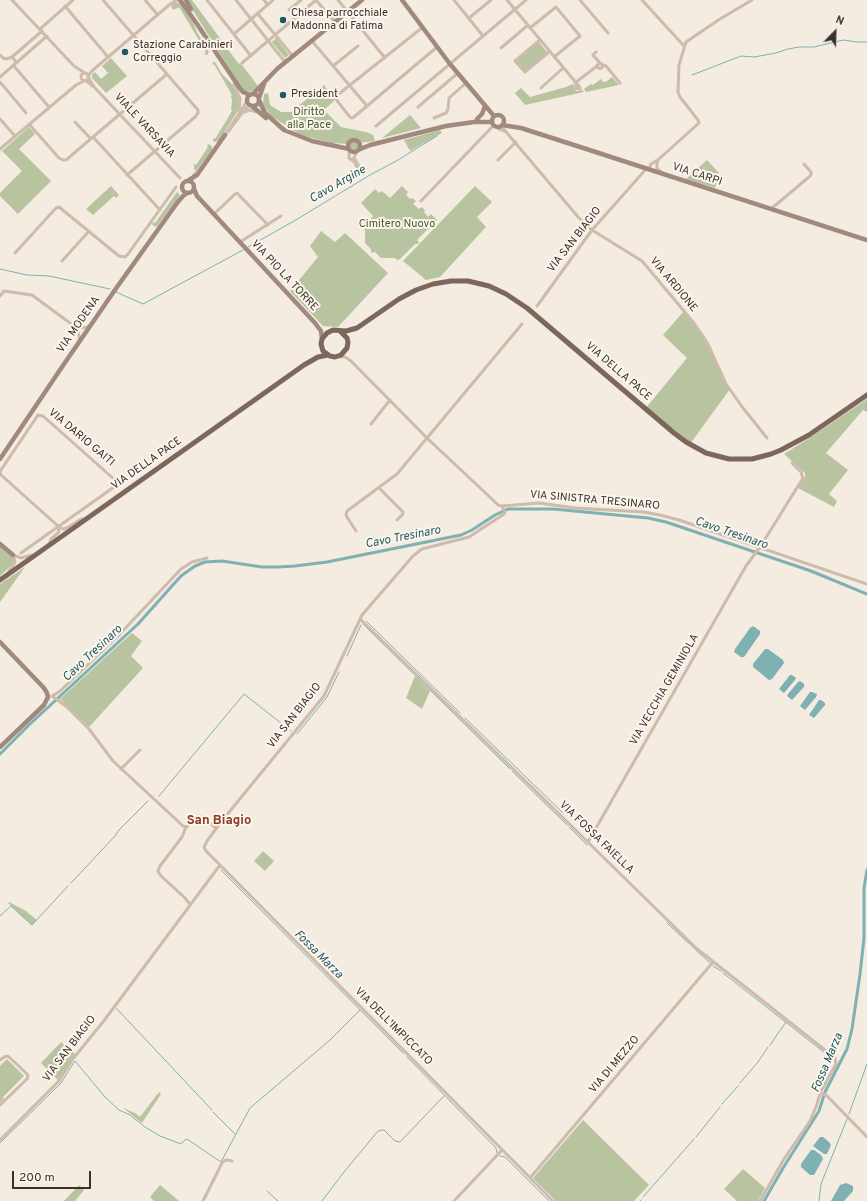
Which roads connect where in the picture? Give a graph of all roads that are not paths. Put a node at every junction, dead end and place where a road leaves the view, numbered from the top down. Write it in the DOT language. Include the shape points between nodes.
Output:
graph roads {
  1 [pos="12,0"];
  2 [pos="73,0"];
  3 [pos="103,0"];
  4 [pos="146,0"];
  5 [pos="172,0"];
  6 [pos="179,0"];
  7 [pos="186,0"];
  8 [pos="207,0"];
  9 [pos="236,0"];
  10 [pos="264,0"];
  11 [pos="273,0"];
  12 [pos="302,0"];
  13 [pos="316,0"];
  14 [pos="338,0"];
  15 [pos="362,0"];
  16 [pos="402,0"];
  17 [pos="491,0"];
  18 [pos="508,0"];
  19 [pos="526,0"];
  20 [pos="580,0"];
  21 [pos="642,0"];
  22 [pos="752,0"];
  23 [pos="456,1"];
  24 [pos="169,4"];
  25 [pos="268,5"];
  26 [pos="65,6"];
  27 [pos="515,9"];
  28 [pos="188,10"];
  29 [pos="289,10"];
  30 [pos="348,12"];
  31 [pos="157,14"];
  32 [pos="258,14"];
  33 [pos="469,18"];
  34 [pos="251,19"];
  35 [pos="335,22"];
  36 [pos="197,24"];
  37 [pos="423,27"];
  38 [pos="529,27"];
  39 [pos="41,30"];
  40 [pos="608,33"];
  41 [pos="234,34"];
  42 [pos="133,35"];
  43 [pos="276,35"];
  44 [pos="47,36"];
  45 [pos="483,36"];
  46 [pos="540,40"];
  47 [pos="268,41"];
  48 [pos="312,41"];
  49 [pos="358,46"];
  50 [pos="684,46"];
  51 [pos="437,47"];
  52 [pos="501,48"];
  53 [pos="550,51"];
  54 [pos="596,52"];
  55 [pos="290,54"];
  56 [pos="0,55"];
  57 [pos="251,56"];
  58 [pos="12,57"];
  59 [pos="108,57"];
  60 [pos="554,57"];
  61 [pos="385,58"];
  62 [pos="16,62"];
  63 [pos="285,62"];
  64 [pos="242,63"];
  65 [pos="450,64"];
  66 [pos="13,65"];
  67 [pos="600,65"];
  68 [pos="333,66"];
  69 [pos="76,67"];
  70 [pos="563,68"];
  71 [pos="229,73"];
  72 [pos="458,73"];
  73 [pos="166,74"];
  74 [pos="87,75"];
  75 [pos="0,77"];
  76 [pos="81,77"];
  77 [pos="85,80"];
  78 [pos="265,81"];
  79 [pos="0,82"];
  80 [pos="466,83"];
  81 [pos="620,83"];
  82 [pos="76,84"];
  83 [pos="234,84"];
  84 [pos="350,86"];
  85 [pos="94,87"];
  86 [pos="541,88"];
  87 [pos="251,94"];
  88 [pos="259,99"];
  89 [pos="249,103"];
  90 [pos="367,106"];
  91 [pos="485,106"];
  92 [pos="49,107"];
  93 [pos="418,107"];
  94 [pos="26,113"];
  95 [pos="241,113"];
  96 [pos="120,114"];
  97 [pos="266,118"];
  98 [pos="434,118"];
  99 [pos="0,119"];
  100 [pos="477,119"];
  101 [pos="504,119"];
  102 [pos="75,122"];
  103 [pos="497,123"];
  104 [pos="29,124"];
  105 [pos="376,126"];
  106 [pos="446,126"];
  107 [pos="280,127"];
  108 [pos="521,128"];
  109 [pos="225,135"];
  110 [pos="15,136"];
  111 [pos="92,138"];
  112 [pos="350,142"];
  113 [pos="359,142"];
  114 [pos="516,142"];
  115 [pos="370,145"];
  116 [pos="337,146"];
  117 [pos="0,149"];
  118 [pos="349,149"];
  119 [pos="155,151"];
  120 [pos="358,151"];
  121 [pos="659,159"];
  122 [pos="498,160"];
  123 [pos="656,163"];
  124 [pos="804,164"];
  125 [pos="649,167"];
  126 [pos="663,174"];
  127 [pos="127,175"];
  128 [pos="196,175"];
  129 [pos="180,178"];
  130 [pos="185,184"];
  131 [pos="176,187"];
  132 [pos="194,187"];
  133 [pos="188,193"];
  134 [pos="197,196"];
  135 [pos="421,201"];
  136 [pos="177,203"];
  137 [pos="772,208"];
  138 [pos="160,210"];
  139 [pos="214,214"];
  140 [pos="281,216"];
  141 [pos="268,225"];
  142 [pos="149,226"];
  143 [pos="592,230"];
  144 [pos="89,231"];
  145 [pos="156,231"];
  146 [pos="867,240"];
  147 [pos="240,242"];
  148 [pos="15,253"];
  149 [pos="62,261"];
  150 [pos="0,296"];
  151 [pos="537,306"];
  152 [pos="315,323"];
  153 [pos="522,324"];
  154 [pos="89,327"];
  155 [pos="357,328"];
  156 [pos="79,330"];
  157 [pos="340,331"];
  158 [pos="329,332"];
  159 [pos="84,334"];
  160 [pos="80,340"];
  161 [pos="322,342"];
  162 [pos="348,345"];
  163 [pos="328,355"];
  164 [pos="338,356"];
  165 [pos="351,360"];
  166 [pos="304,365"];
  167 [pos="867,395"];
  168 [pos="390,400"];
  169 [pos="371,424"];
  170 [pos="427,438"];
  171 [pos="767,438"];
  172 [pos="13,439"];
  173 [pos="19,443"];
  174 [pos="0,459"];
  175 [pos="792,463"];
  176 [pos="379,488"];
  177 [pos="503,509"];
  178 [pos="85,519"];
  179 [pos="397,520"];
  180 [pos="58,526"];
  181 [pos="356,531"];
  182 [pos="0,544"];
  183 [pos="48,545"];
  184 [pos="759,548"];
  185 [pos="40,552"];
  186 [pos="21,553"];
  187 [pos="13,555"];
  188 [pos="207,558"];
  189 [pos="6,576"];
  190 [pos="0,579"];
  191 [pos="867,584"];
  192 [pos="360,619"];
  193 [pos="0,642"];
  194 [pos="52,697"];
  195 [pos="0,747"];
  196 [pos="140,750"];
  197 [pos="121,769"];
  198 [pos="186,828"];
  199 [pos="216,828"];
  200 [pos="588,842"];
  201 [pos="220,865"];
  202 [pos="190,904"];
  203 [pos="713,962"];
  204 [pos="0,1060"];
  205 [pos="821,1093"];
  206 [pos="0,1105"];
  207 [pos="867,1137"];
  208 [pos="0,1140"];
  209 [pos="502,1150"];
  210 [pos="232,1161"];
  211 [pos="530,1178"];
  212 [pos="203,1201"];
  213 [pos="454,1201"];
  214 [pos="553,1201"];
  215 [pos="760,1201"];
  1 -- 39 [label="street, VIALE VARSAVIA"];
  2 -- 26 [label="street"];
  3 -- 42 [label="street"];
  4 -- 31 [label="street"];
  5 -- 24 [label="street"];
  6 -- 24 [label="street"];
  6 -- 28 [label="street"];
  7 -- 36 [label="street"];
  8 -- 41 [label="street"];
  9 -- 34 [label="street"];
  10 -- 25 [label="street"];
  11 -- 25 [label="street"];
  12 -- 29 [label="street"];
  13 -- 35 [label="street"];
  13 -- 43 [label="street"];
  14 -- 30 [label="street"];
  15 -- 30 [label="street"];
  16 -- 37 [label="street, VIA CARPI"];
  17 -- 33 [label="street"];
  18 -- 27 [label="street"];
  19 -- 27 [label="street"];
  20 -- 40 [label="street"];
  21 -- 50 [label="street"];
  22 -- 50 [label="street" via="686,42"];
  23 -- 33 [label="street"];
  24 -- 28 [label="street" via="178,4"];
  24 -- 31 [label="street"];
  25 -- 32 [label="street"];
  26 -- 39 [label="street"];
  26 -- 59 [label="street"];
  27 -- 38 [label="street"];
  27 -- 45 [label="street"];
  28 -- 36 [label="street"];
  30 -- 35 [label="street"];
  30 -- 61 [label="street"];
  31 -- 42 [label="street"];
  32 -- 34 [label="street"];
  32 -- 43 [label="street"];
  33 -- 45 [label="street"];
  34 -- 41 [label="street"];
  34 -- 47 [label="street"];
  35 -- 48 [label="street"];
  36 -- 71 [label="street"];
  37 -- 51 [label="street, VIA CARPI"];
  37 -- 61 [label="street"];
  38 -- 46 [label="street"];
  38 -- 52 [label="street"];
  38 -- 60 [label="street" via="556,7 580,36"];
  39 -- 44 [label="street, VIALE VARSAVIA"];
  39 -- 58 [label="street"];
  41 -- 57 [label="street"];
  42 -- 59 [label="street"];
  42 -- 73 [label="street"];
  43 -- 47 [label="street"];
  43 -- 55 [label="street"];
  44 -- 62 [label="street"];
  44 -- 69 [label="street, VIALE VARSAVIA"];
  45 -- 65 [label="street"];
  46 -- 53 [label="street"];
  46 -- 53 [label="street" via="515,61 524,72"];
  47 -- 57 [label="street"];
  47 -- 63 [label="street"];
  48 -- 63 [label="street"];
  48 -- 68 [label="street"];
  49 -- 68 [label="street"];
  50 -- 121 [label="street" via="679,66 678,92 699,122"];
  51 -- 65 [label="street, VIA CARPI"];
  51 -- 90 [label="street"];
  53 -- 60 [label="street"];
  54 -- 67 [label="street" via="593,55"];
  56 -- 58 [label="street" via="6,59"];
  57 -- 64 [label="street"];
  58 -- 62 [label="street"];
  59 -- 74 [label="street"];
  60 -- 70 [label="street"];
  61 -- 84 [label="street"];
  62 -- 66 [label="street"];
  63 -- 78 [label="street"];
  65 -- 72 [label="street, VIA CARPI"];
  65 -- 105 [label="street"];
  66 -- 75 [label="street"];
  66 -- 92 [label="street"];
  67 -- 70 [label="street" via="576,83"];
  67 -- 81 [label="street" via="606,66"];
  68 -- 84 [label="street"];
  69 -- 74 [label="street, VIALE VARSAVIA"];
  69 -- 76 [label="street, VIALE VARSAVIA"];
  70 -- 86 [label="street"];
  71 -- 83 [label="street"];
  71 -- 87 [label="street" via="242,91"];
  72 -- 80 [label="street, VIA CARPI"];
  72 -- 93 [label="street"];
  73 -- 96 [label="street"];
  73 -- 119 [label="street" via="198,113"];
  74 -- 76 [label="street" via="82,74"];
  74 -- 77 [label="street"];
  74 -- 85 [label="street, VIALE VARSAVIA"];
  76 -- 77 [label="street, VIALE VARSAVIA"];
  76 -- 82 [label="street"];
  77 -- 82 [label="street"];
  77 -- 85 [label="street, VIALE VARSAVIA"];
  78 -- 87 [label="street"];
  78 -- 88 [label="street"];
  79 -- 94 [label="street"];
  80 -- 91 [label="street, VIA CARPI"];
  80 -- 98 [label="street" via="449,98 446,114"];
  82 -- 92 [label="street"];
  83 -- 89 [label="street"];
  83 -- 95 [label="street" via="240,98"];
  84 -- 90 [label="street"];
  84 -- 90 [label="street" via="335,97 352,118"];
  85 -- 96 [label="street, VIALE VARSAVIA"];
  87 -- 88 [label="street"];
  87 -- 89 [label="street"];
  88 -- 89 [label="street" via="256,105"];
  88 -- 107 [label="street" via="265,113"];
  89 -- 95 [label="street"];
  89 -- 97 [label="street"];
  91 -- 100 [label="street"];
  91 -- 103 [label="street, VIA CARPI" via="493,113"];
  92 -- 104 [label="street"];
  95 -- 97 [label="street" via="253,110"];
  95 -- 109 [label="street"];
  96 -- 111 [label="street"];
  96 -- 119 [label="street, VIALE VARSAVIA"];
  97 -- 107 [label="street"];
  99 -- 110 [label="street"];
  100 -- 103 [label="street"];
  100 -- 106 [label="street"];
  101 -- 103 [label="street"];
  101 -- 103 [label="street, VIA CARPI" via="502,116"];
  101 -- 108 [label="street, VIA CARPI"];
  102 -- 111 [label="street"];
  103 -- 106 [label="street" via="474,122"];
  103 -- 108 [label="street, VIA CARPI"];
  103 -- 114 [label="street, VIA ARDIONE"];
  103 -- 135 [label="street"];
  104 -- 110 [label="street"];
  104 -- 111 [label="street" via="64,161"];
  106 -- 115 [label="street"];
  107 -- 116 [label="street" via="308,140"];
  108 -- 125 [label="street, VIA CARPI"];
  109 -- 128 [label="street"];
  110 -- 117 [label="street"];
  111 -- 127 [label="street"];
  112 -- 113 [label="street"];
  112 -- 116 [label="street"];
  112 -- 118 [label="street"];
  113 -- 115 [label="street"];
  113 -- 120 [label="street"];
  114 -- 122 [label="street"];
  114 -- 143 [label="street, VIA ARDIONE"];
  115 -- 120 [label="street"];
  116 -- 118 [label="street"];
  118 -- 120 [label="street" via="353,152"];
  118 -- 120 [label="street" via="349,158 353,159"];
  119 -- 127 [label="street"];
  119 -- 129 [label="street, VIALE VARSAVIA"];
  121 -- 123 [label="street"];
  121 -- 125 [label="street"];
  123 -- 125 [label="street" via="654,167"];
  123 -- 126 [label="street"];
  124 -- 137 [label="street" via="811,175"];
  125 -- 126 [label="street, VIA CARPI"];
  125 -- 143 [label="street, VIA SAN BIAGIO"];
  126 -- 137 [label="street, VIA CARPI"];
  127 -- 138 [label="street"];
  128 -- 130 [label="street"];
  128 -- 132 [label="street"];
  129 -- 130 [label="street, VIALE VARSAVIA"];
  130 -- 132 [label="street"];
  130 -- 133 [label="street, VIA PIO LA TORRE" via="185,192"];
  130 -- 136 [label="street, VIA MODENA"];
  131 -- 138 [label="street"];
  132 -- 133 [label="street, VIA MODENA"];
  132 -- 134 [label="street, VIA PIO LA TORRE"];
  133 -- 134 [label="street, VIA PIO LA TORRE"];
  133 -- 136 [label="street, VIA MODENA"];
  134 -- 139 [label="street, VIA PIO LA TORRE"];
  136 -- 145 [label="street, VIA MODENA"];
  137 -- 146 [label="street, VIA CARPI"];
  138 -- 142 [label="street"];
  139 -- 141 [label="street" via="237,193"];
  139 -- 147 [label="street, VIA PIO LA TORRE"];
  140 -- 141 [label="street, VIA PIO LA TORRE"];
  141 -- 147 [label="street, VIA PIO LA TORRE"];
  142 -- 144 [label="street" via="123,257"];
  142 -- 145 [label="street"];
  143 -- 151 [label="street, VIA SAN BIAGIO"];
  143 -- 171 [label="street, VIA ARDIONE" via="642,261 694,323 708,344 726,384"];
  144 -- 148 [label="street" via="58,207"];
  144 -- 149 [label="street"];
  145 -- 154 [label="street, VIA MODENA"];
  147 -- 152 [label="street, VIA PIO LA TORRE"];
  150 -- 156 [label="street" via="4,291 32,295"];
  152 -- 158 [label="street, VIA PIO LA TORRE"];
  152 -- 161 [label="street, VIA PIO LA TORRE" via="321,331"];
  153 -- 170 [label="street"];
  154 -- 156 [label="street"];
  154 -- 159 [label="street, VIA MODENA"];
  155 -- 157 [label="main road, VIA DELLA PACE"];
  155 -- 162 [label="main road, VIA DELLA PACE"];
  155 -- 167 [label="main road, VIA DELLA PACE" via="399,299 429,285 461,281 489,286 527,308 674,434 706,453 724,458 752,459 781,450 810,435"];
  156 -- 159 [label="street"];
  156 -- 160 [label="street"];
  157 -- 158 [label="main road"];
  157 -- 162 [label="main road" via="346,336"];
  158 -- 161 [label="main road"];
  159 -- 160 [label="street, VIA MODENA"];
  160 -- 172 [label="street, VIA MODENA"];
  161 -- 163 [label="main road" via="323,351"];
  161 -- 166 [label="main road, VIA DELLA PACE" via="316,354"];
  162 -- 164 [label="main road" via="344,353"];
  162 -- 165 [label="street"];
  163 -- 164 [label="main road"];
  163 -- 166 [label="main road, VIA DELLA PACE"];
  164 -- 165 [label="street"];
  165 -- 168 [label="street"];
  166 -- 178 [label="main road, VIA DELLA PACE"];
  168 -- 169 [label="street"];
  168 -- 170 [label="street"];
  170 -- 176 [label="street" via="397,474"];
  170 -- 177 [label="street"];
  172 -- 173 [label="street"];
  172 -- 174 [label="street, VIA MODENA"];
  173 -- 180 [label="street, VIA DARIO GAITI" via="1,470 1,476"];
  173 -- 180 [label="street, VIA DARIO GAITI" via="36,417 42,415 115,480 114,487"];
  175 -- 184 [label="street" via="803,478"];
  176 -- 179 [label="street" via="402,511 403,514"];
  176 -- 181 [label="street" via="347,511 347,517"];
  177 -- 184 [label="street, VIA SINISTRA TRESINARO" via="539,503 652,513"];
  177 -- 192 [label="street, VIA SAN BIAGIO" via="503,515 469,537 418,551"];
  178 -- 180 [label="street, VIA DARIO GAITI" via="67,528"];
  178 -- 183 [label="main road, VIA DELLA PACE"];
  180 -- 183 [label="street, VIA DARIO GAITI" via="58,533"];
  180 -- 186 [label="street, VIA DARIO GAITI"];
  182 -- 187 [label="street"];
  183 -- 185 [label="main road, VIA DELLA PACE"];
  184 -- 191 [label="street, VIA SINISTRA TRESINARO"];
  184 -- 200 [label="street, VIA VECCHIA GEMINIOLA" via="746,566"];
  185 -- 187 [label="street" via="23,558"];
  185 -- 189 [label="main road, VIA DELLA PACE"];
  187 -- 189 [label="street" via="14,566"];
  188 -- 194 [label="street" via="192,562 181,569 117,637"];
  189 -- 190 [label="main road, VIA DELLA PACE"];
  192 -- 199 [label="street, VIA SAN BIAGIO" via="324,696"];
  192 -- 200 [label="street, VIA FOSSA FAIELLA"];
  193 -- 194 [label="street"];
  194 -- 195 [label="street"];
  194 -- 197 [label="street" via="67,707"];
  196 -- 197 [label="street"];
  197 -- 198 [label="street"];
  198 -- 199 [label="street" via="199,816"];
  198 -- 202 [label="street" via="158,871"];
  199 -- 201 [label="street, VIA DELL'IMPICCATO" via="204,847"];
  200 -- 203 [label="street, VIA FOSSA FAIELLA"];
  201 -- 202 [label="street"];
  201 -- 209 [label="street, VIA DELL'IMPICCATO"];
  202 -- 208 [label="street, VIA SAN BIAGIO" via="72,1060 59,1081"];
  203 -- 205 [label="street, VIA FOSSA FAIELLA" via="833,1055 836,1064"];
  203 -- 211 [label="street, VIA DI MEZZO"];
  204 -- 206 [label="street" via="8,1056 28,1076"];
  205 -- 207 [label="street" via="826,1095"];
  205 -- 215 [label="street" via="810,1121"];
  209 -- 211 [label="street, VIA DELL'IMPICCATO"];
  209 -- 213 [label="street"];
  210 -- 212 [label="street" via="224,1160"];
  211 -- 214 [label="street, VIA DELL'IMPICCATO"];
}
